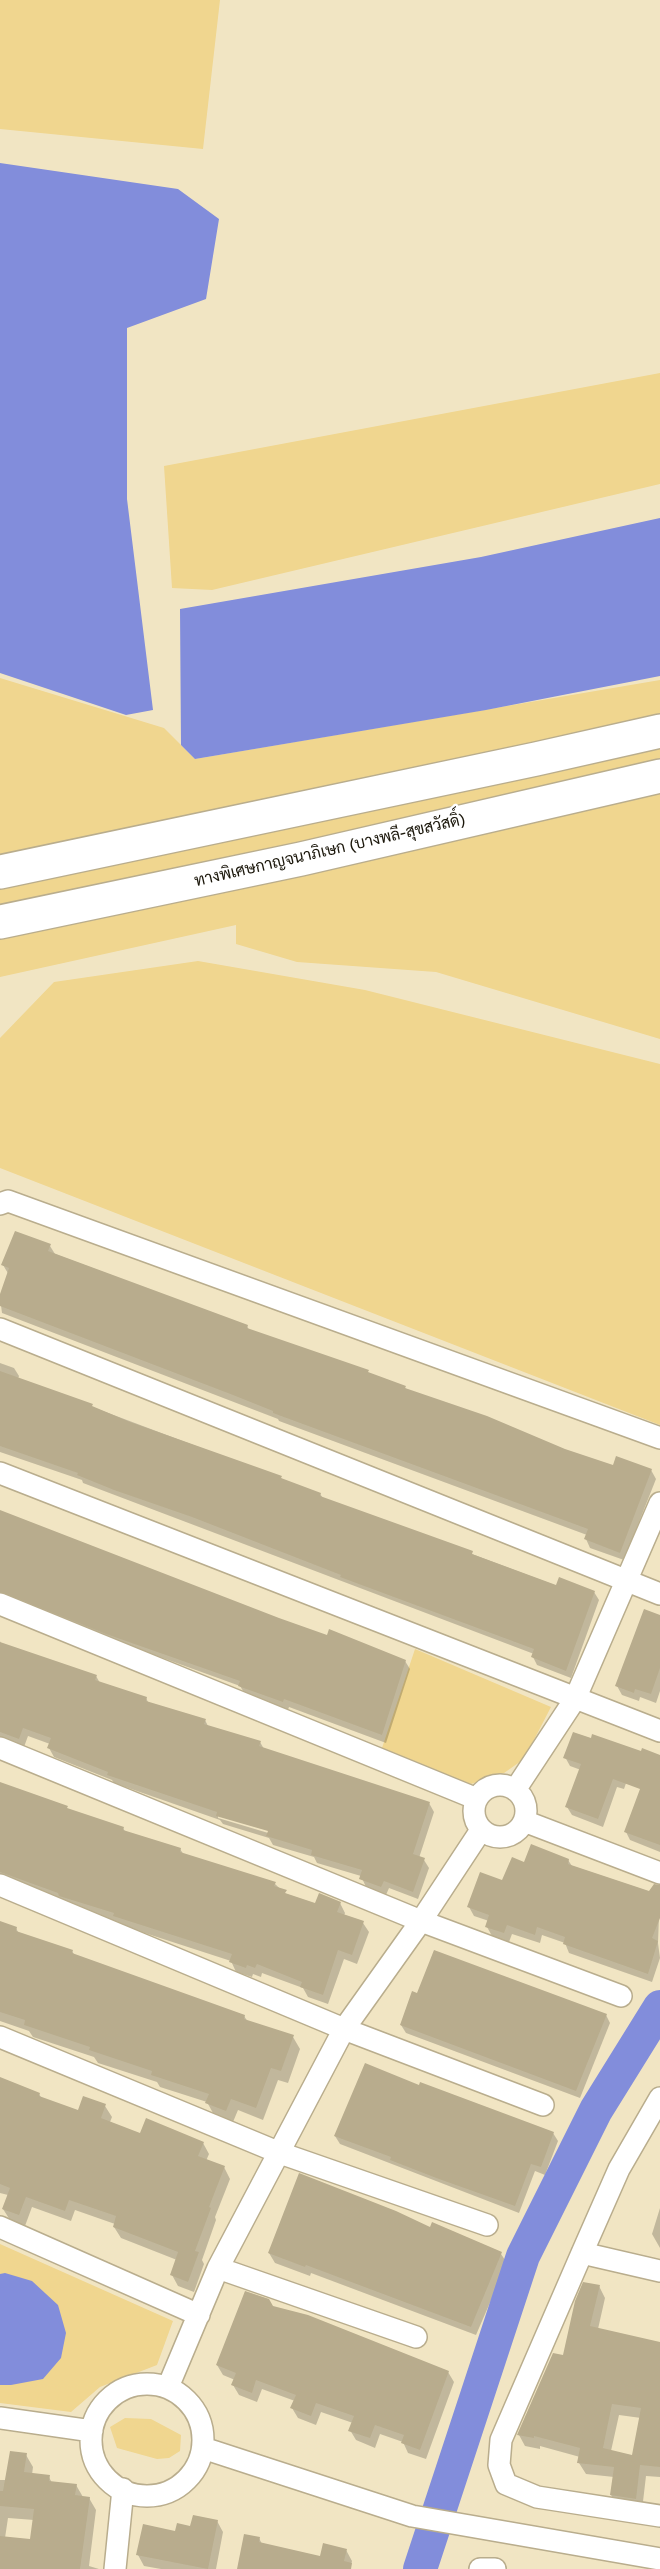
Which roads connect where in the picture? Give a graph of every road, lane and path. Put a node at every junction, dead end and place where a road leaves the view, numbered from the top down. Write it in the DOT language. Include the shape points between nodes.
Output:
graph roads {
  1 [pos="660,730"];
  2 [pos="660,776"];
  3 [pos="0,872"];
  4 [pos="0,922"];
  5 [pos="0,1204"];
  6 [pos="0,1329"];
  7 [pos="660,1438"];
  8 [pos="0,1473"];
  9 [pos="660,1503"];
  10 [pos="628,1581"];
  11 [pos="660,1594"];
  12 [pos="0,1604"];
  13 [pos="575,1699"];
  14 [pos="660,1731"];
  15 [pos="0,1748"];
  16 [pos="515,1790"];
  17 [pos="477,1798"];
  18 [pos="524,1821"];
  19 [pos="481,1830"];
  20 [pos="660,1873"];
  21 [pos="0,1885"];
  22 [pos="422,1922"];
  23 [pos="621,1996"];
  24 [pos="344,2029"];
  25 [pos="0,2037"];
  26 [pos="660,2098"];
  27 [pos="543,2105"];
  28 [pos="280,2152"];
  29 [pos="488,2225"];
  30 [pos="0,2227"];
  31 [pos="582,2253"];
  32 [pos="218,2268"];
  33 [pos="660,2271"];
  34 [pos="199,2315"];
  35 [pos="416,2337"];
  36 [pos="168,2387"];
  37 [pos="0,2418"];
  38 [pos="92,2431"];
  39 [pos="203,2448"];
  40 [pos="123,2489"];
  41 [pos="660,2516"];
  42 [pos="660,2559"];
  43 [pos="115,2569"];
  44 [pos="480,2569"];
  45 [pos="495,2569"];
  1 -- 3 [label="highway"];
  2 -- 4 [label="highway, ทางพิเศษกาญจนาภิเษก (บางพลี-สุขสวัสดิ์)" via="302,859"];
  5 -- 7 [label="street" via="8,1201"];
  6 -- 10 [label="street"];
  8 -- 13 [label="street"];
  9 -- 10 [label="street"];
  10 -- 11 [label="street"];
  10 -- 13 [label="street"];
  12 -- 17 [label="street"];
  13 -- 14 [label="street"];
  13 -- 16 [label="street"];
  15 -- 22 [label="street"];
  16 -- 17 [label="street" via="490,1787"];
  16 -- 18 [label="street" via="524,1804"];
  17 -- 19 [label="street" via="474,1815"];
  18 -- 19 [label="street" via="505,1837"];
  18 -- 20 [label="street"];
  19 -- 22 [label="street"];
  21 -- 24 [label="street"];
  22 -- 23 [label="street"];
  22 -- 24 [label="street"];
  24 -- 27 [label="street"];
  24 -- 28 [label="street"];
  25 -- 28 [label="street"];
  26 -- 31 [label="street" via="619,2169"];
  28 -- 29 [label="street"];
  28 -- 32 [label="street"];
  30 -- 34 [label="street"];
  31 -- 33 [label="street"];
  31 -- 41 [label="street" via="501,2440 499,2466 506,2484 537,2497"];
  32 -- 34 [label="street"];
  32 -- 35 [label="street"];
  34 -- 36 [label="street"];
  36 -- 38 [label="street" via="131,2386 114,2394 101,2407"];
  36 -- 39 [label="street" via="196,2411"];
  37 -- 38 [label="street"];
  38 -- 40 [label="street" via="94,2459 103,2475"];
  39 -- 40 [label="street" via="197,2466 170,2491 152,2495"];
  39 -- 42 [label="street" via="412,2516"];
  40 -- 43 [label="street"];
  44 -- 45 [label="street"];
}
